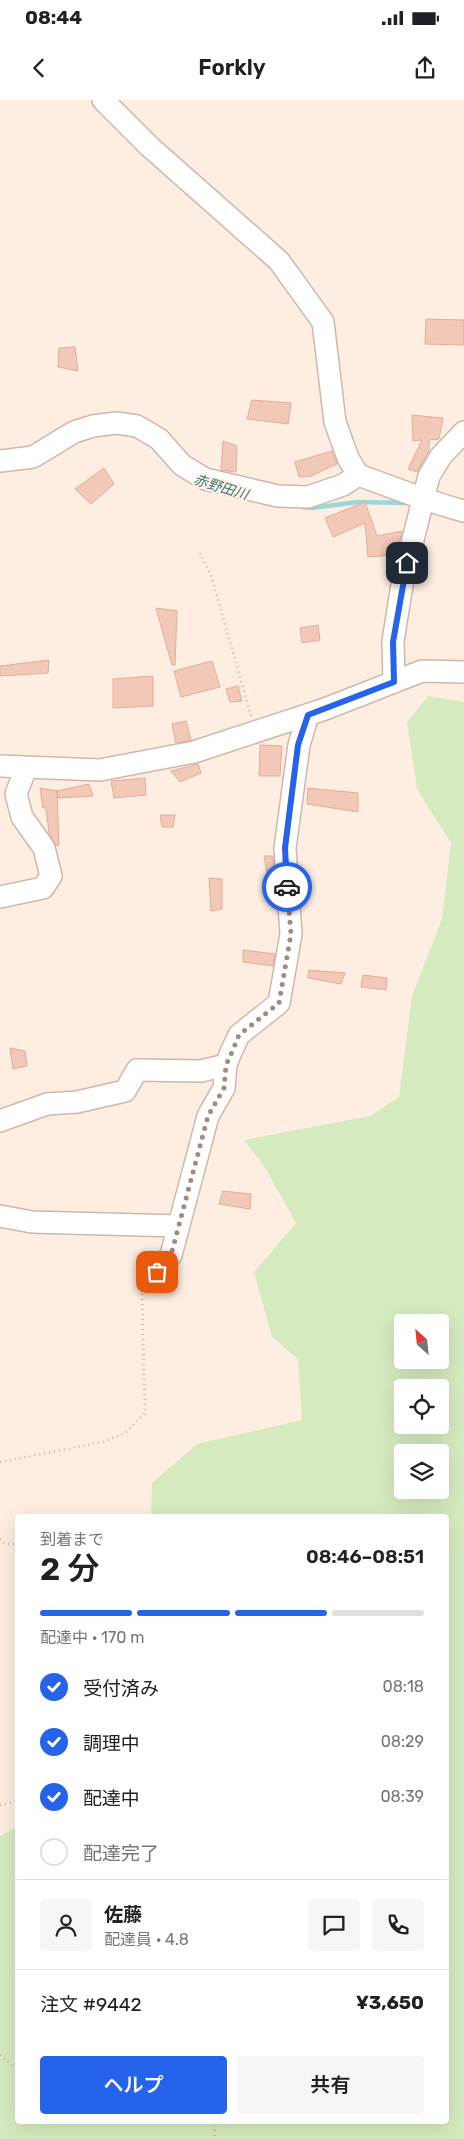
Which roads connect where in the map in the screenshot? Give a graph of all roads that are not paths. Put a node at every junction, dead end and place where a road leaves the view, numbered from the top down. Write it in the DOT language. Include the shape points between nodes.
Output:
graph roads {
  1 [pos="103,100"];
  2 [pos="464,432"];
  3 [pos="0,461"];
  4 [pos="358,476"];
  5 [pos="424,497"];
  6 [pos="464,511"];
  7 [pos="464,672"];
  8 [pos="394,682"];
  9 [pos="308,715"];
  10 [pos="0,766"];
  11 [pos="26,768"];
  12 [pos="0,897"];
  13 [pos="226,1065"];
  14 [pos="0,1121"];
  15 [pos="0,1216"];
  16 [pos="178,1226"];
  17 [pos="157,1272"];
  1 -- 4 [label="street" via="149,146 279,261 323,322 335,422"];
  2 -- 5 [label="street" via="440,456"];
  3 -- 4 [label="street" via="33,457 74,432 116,423 137,426 159,439 182,465 205,479 278,496 308,497"];
  4 -- 5 [label="street"];
  5 -- 6 [label="street"];
  5 -- 8 [label="street" via="403,579 393,642"];
  7 -- 8 [label="street" via="422,671"];
  8 -- 9 [label="street"];
  9 -- 11 [label="street" via="194,752 100,770"];
  9 -- 13 [label="street" via="298,745 285,848 291,934 279,1003 239,1035"];
  10 -- 11 [label="street"];
  11 -- 12 [label="street" via="16,794 22,817 44,848 51,876 43,888"];
  13 -- 14 [label="street" via="201,1071 137,1070 125,1090 77,1102 47,1104"];
  13 -- 16 [label="street" via="224,1088 208,1116"];
  15 -- 16 [label="street" via="32,1222"];
  16 -- 17 [label="street" via="171,1255"];
}
